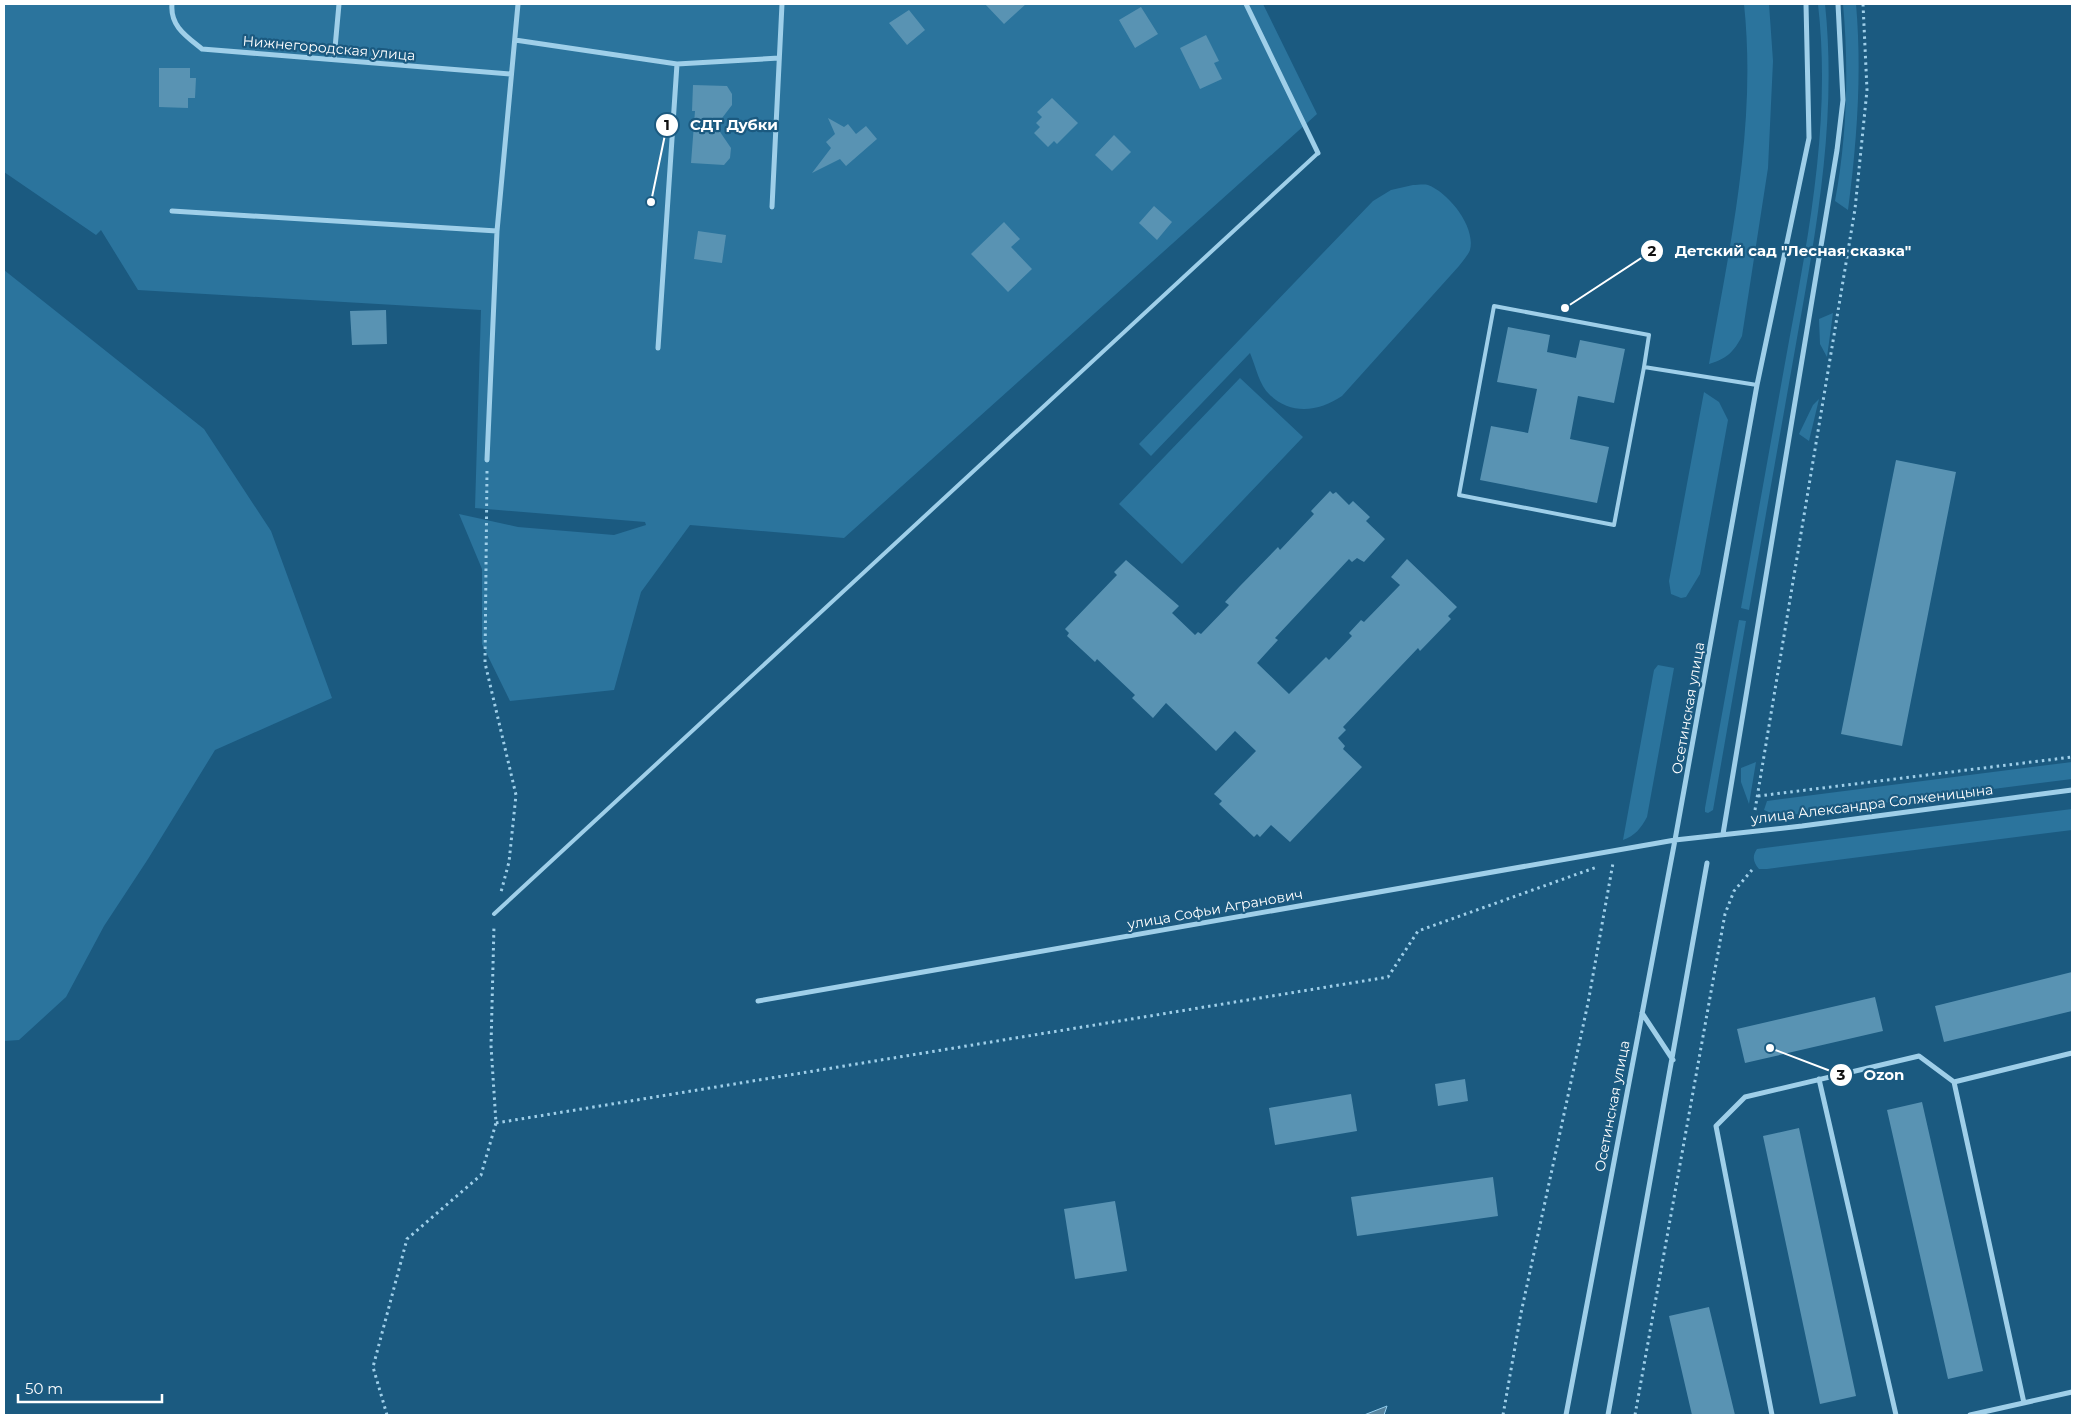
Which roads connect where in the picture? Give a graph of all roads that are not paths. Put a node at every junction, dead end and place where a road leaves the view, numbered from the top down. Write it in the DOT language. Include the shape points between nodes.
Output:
graph roads {
  1 [pos="172,4"];
  2 [pos="339,4"];
  3 [pos="518,4"];
  4 [pos="782,4"];
  5 [pos="1246,4"];
  6 [pos="1806,4"];
  7 [pos="1838,4"];
  8 [pos="514,40"];
  9 [pos="779,58"];
  10 [pos="334,59"];
  11 [pos="677,64"];
  12 [pos="511,74"];
  13 [pos="1318,153"];
  14 [pos="772,207"];
  15 [pos="172,211"];
  16 [pos="497,231"];
  17 [pos="658,348"];
  18 [pos="1644,367"];
  19 [pos="1757,385"];
  20 [pos="487,460"];
  21 [pos="2072,790"];
  22 [pos="1723,834"];
  23 [pos="1675,840"];
  24 [pos="1707,863"];
  25 [pos="494,914"];
  26 [pos="758,1001"];
  27 [pos="1642,1012"];
  28 [pos="2072,1054"];
  29 [pos="1674,1060"];
  30 [pos="1819,1079"];
  31 [pos="1954,1082"];
  32 [pos="2072,1392"];
  33 [pos="2024,1403"];
  34 [pos="1566,1415"];
  35 [pos="1608,1415"];
  36 [pos="1772,1415"];
  37 [pos="1896,1415"];
  38 [pos="1970,1415"];
  1 -- 10 [label="street, Нижнегородская улица" via="171,15 181,33 202,48"];
  2 -- 10 [label="street"];
  3 -- 8 [label="street"];
  4 -- 9 [label="street"];
  5 -- 13 [label="street"];
  6 -- 19 [label="street, Осетинская улица" via="1809,138"];
  7 -- 22 [label="street" via="1843,100 1837,150"];
  8 -- 11 [label="street"];
  8 -- 12 [label="street"];
  9 -- 11 [label="street"];
  9 -- 14 [label="street"];
  10 -- 12 [label="street, Нижнегородская улица"];
  11 -- 17 [label="street"];
  12 -- 16 [label="street"];
  13 -- 25 [label="lane"];
  15 -- 16 [label="street"];
  16 -- 20 [label="street"];
  18 -- 18 [label="lane" via="1614,525 1459,494 1494,306 1649,336"];
  18 -- 19 [label="lane"];
  19 -- 23 [label="street, Осетинская улица"];
  21 -- 22 [label="street, улица Александра Солженицына"];
  22 -- 23 [label="street, улица Александра Солженицына"];
  23 -- 26 [label="street, улица Софьи Агранович"];
  23 -- 27 [label="street, Осетинская улица"];
  24 -- 29 [label="street"];
  27 -- 29 [label="street"];
  27 -- 34 [label="street, Осетинская улица"];
  28 -- 31 [label="street"];
  29 -- 35 [label="street"];
  30 -- 31 [label="street" via="1919,1056"];
  30 -- 36 [label="street" via="1745,1097 1716,1126"];
  30 -- 37 [label="street"];
  31 -- 33 [label="street"];
  32 -- 33 [label="street"];
  33 -- 38 [label="street"];
}
